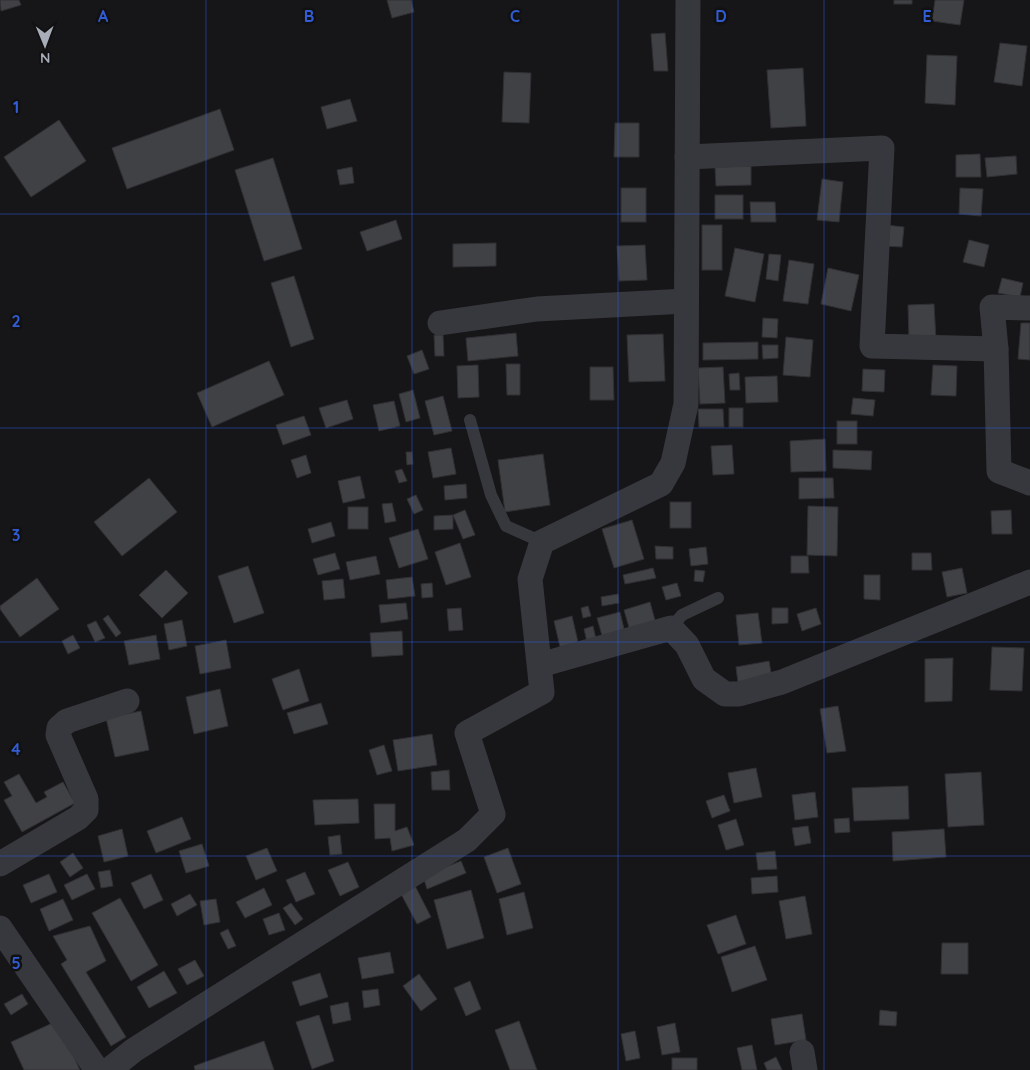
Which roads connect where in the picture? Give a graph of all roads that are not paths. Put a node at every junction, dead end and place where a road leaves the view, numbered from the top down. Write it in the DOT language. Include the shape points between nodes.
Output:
graph roads {
  1 [pos="688,0"];
  2 [pos="687,158"];
  3 [pos="686,301"];
  4 [pos="1030,308"];
  5 [pos="440,324"];
  6 [pos="996,349"];
  7 [pos="470,420"];
  8 [pos="1030,483"];
  9 [pos="542,542"];
  10 [pos="1030,582"];
  11 [pos="718,598"];
  12 [pos="671,628"];
  13 [pos="540,665"];
  14 [pos="128,701"];
  15 [pos="0,864"];
  16 [pos="0,928"];
  17 [pos="97,1070"];
  18 [pos="109,1070"];
  1 -- 2 [label="street"];
  2 -- 3 [label="street"];
  2 -- 6 [label="street" via="882,148 872,346"];
  3 -- 5 [label="street" via="537,310"];
  3 -- 9 [label="street" via="686,404 673,463 661,484"];
  4 -- 6 [label="street" via="992,307"];
  6 -- 8 [label="street" via="1000,471"];
  7 -- 9 [label="lane" via="491,495 506,526"];
  9 -- 13 [label="street" via="530,579"];
  10 -- 12 [label="street" via="782,682 739,694 725,694 704,679 687,646"];
  11 -- 12 [label="lane" via="682,614"];
  12 -- 13 [label="street"];
  13 -- 18 [label="street" via="542,692 467,733 493,814 467,840 142,1045"];
  14 -- 15 [label="street" via="67,721 59,728 58,735 86,799 86,810 78,818"];
  16 -- 17 [label="street"];
}
